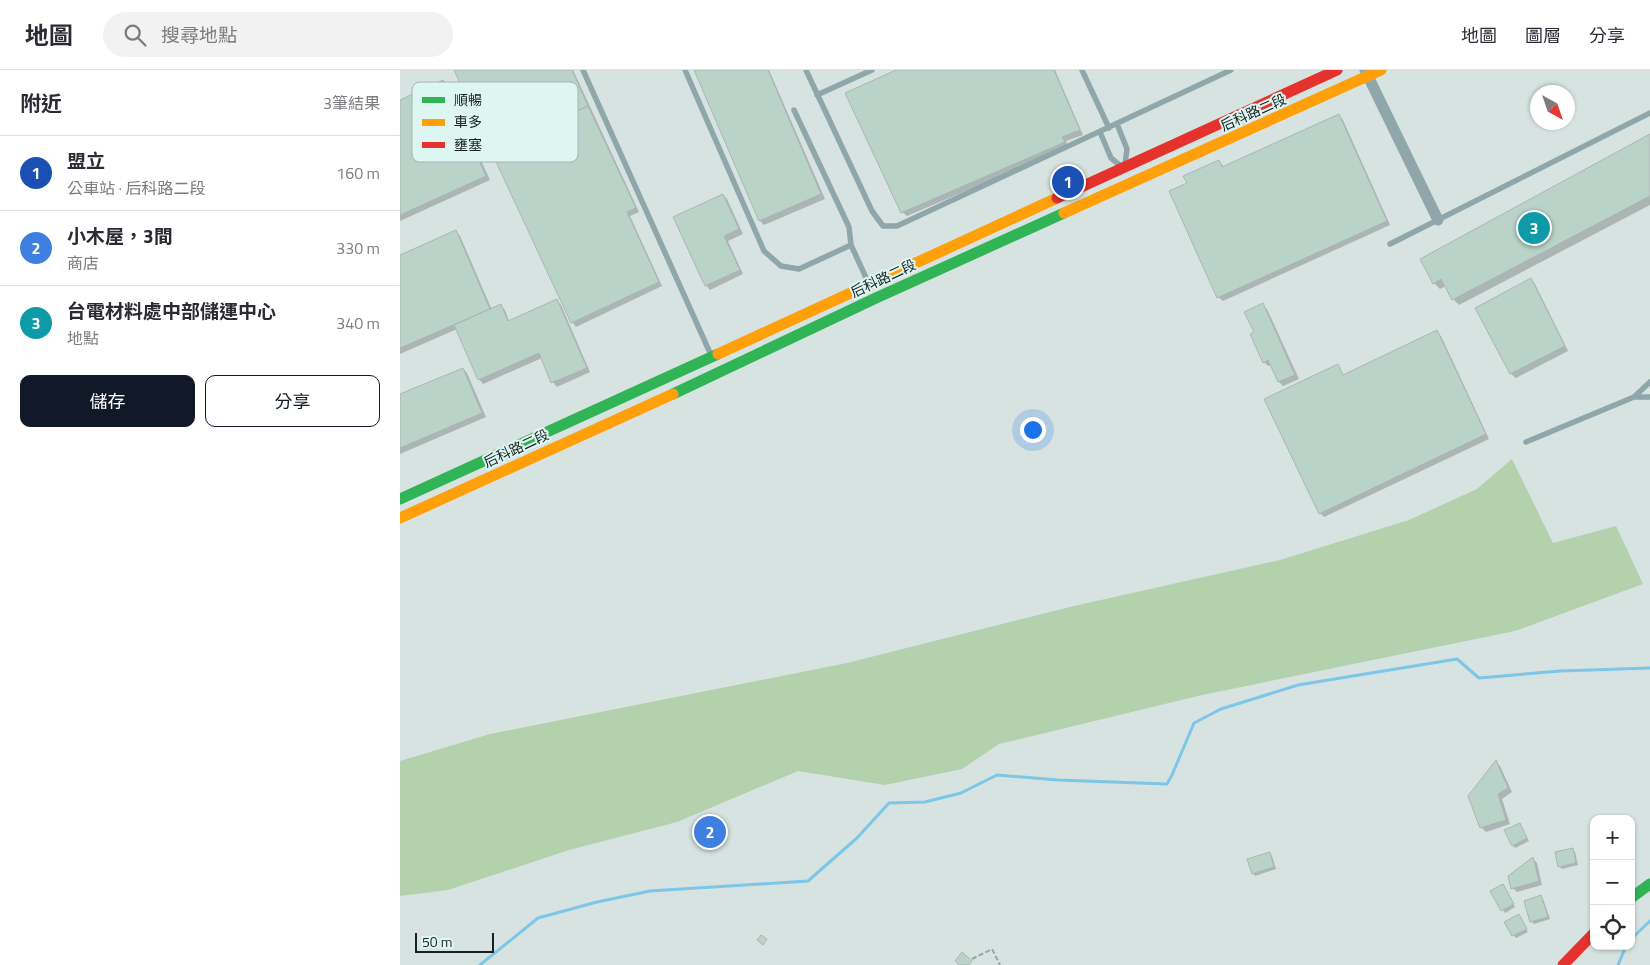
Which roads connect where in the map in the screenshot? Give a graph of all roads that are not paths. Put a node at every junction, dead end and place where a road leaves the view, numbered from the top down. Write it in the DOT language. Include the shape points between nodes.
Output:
graph roads {
  1 [pos="583,70"];
  2 [pos="685,70"];
  3 [pos="806,70"];
  4 [pos="872,70"];
  5 [pos="1082,70"];
  6 [pos="1231,70"];
  7 [pos="1337,70"];
  8 [pos="1381,70"];
  9 [pos="1367,73"];
  10 [pos="816,95"];
  11 [pos="794,110"];
  12 [pos="1650,113"];
  13 [pos="1116,124"];
  14 [pos="1109,128"];
  15 [pos="1100,132"];
  16 [pos="1124,168"];
  17 [pos="1130,183"];
  18 [pos="1438,220"];
  19 [pos="1390,244"];
  20 [pos="851,245"];
  21 [pos="869,284"];
  22 [pos="711,355"];
  23 [pos="720,372"];
  24 [pos="1650,382"];
  25 [pos="1634,397"];
  26 [pos="1650,397"];
  27 [pos="1526,442"];
  28 [pos="400,499"];
  29 [pos="400,518"];
  30 [pos="1650,884"];
  31 [pos="1635,895"];
  32 [pos="1590,937"];
  33 [pos="1563,965"];
  1 -- 22 [label="lane"];
  2 -- 20 [label="lane" via="764,251 781,266 798,269"];
  3 -- 10 [label="lane"];
  4 -- 10 [label="lane"];
  5 -- 14 [label="lane"];
  6 -- 13 [label="lane"];
  7 -- 16 [label="street, 后科路二段"];
  8 -- 9 [label="street, 后科路二段"];
  9 -- 17 [label="street, 后科路二段"];
  9 -- 18 [label="street"];
  10 -- 15 [label="lane" via="872,211 883,226 897,226"];
  11 -- 20 [label="lane" via="849,227"];
  12 -- 18 [label="lane"];
  13 -- 14 [label="lane"];
  13 -- 16 [label="lane" via="1126,149"];
  14 -- 15 [label="lane"];
  15 -- 16 [label="lane" via="1111,158"];
  16 -- 17 [label="street"];
  16 -- 21 [label="street, 后科路二段"];
  17 -- 23 [label="street, 后科路二段"];
  18 -- 19 [label="lane"];
  20 -- 21 [label="lane"];
  21 -- 22 [label="street, 后科路二段"];
  22 -- 23 [label="street"];
  22 -- 28 [label="street, 后科路二段"];
  23 -- 29 [label="street, 后科路二段"];
  24 -- 25 [label="lane"];
  25 -- 26 [label="lane"];
  25 -- 27 [label="lane"];
  30 -- 31 [label="street"];
  32 -- 33 [label="street"];
}
